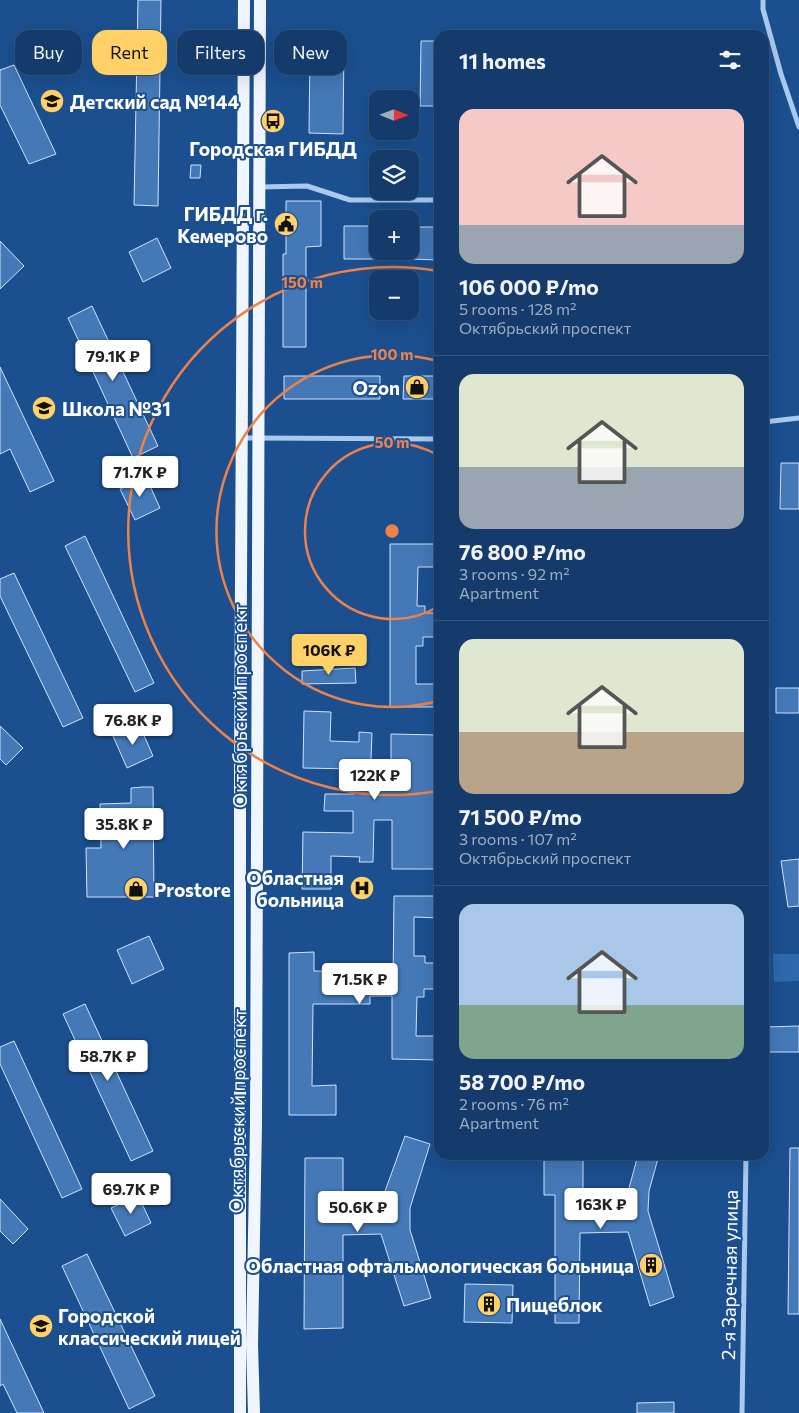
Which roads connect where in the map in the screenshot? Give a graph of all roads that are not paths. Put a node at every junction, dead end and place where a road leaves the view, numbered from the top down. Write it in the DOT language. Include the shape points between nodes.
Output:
graph roads {
  1 [pos="244,0"];
  2 [pos="260,0"];
  3 [pos="763,0"];
  4 [pos="769,30"];
  5 [pos="769,31"];
  6 [pos="799,127"];
  7 [pos="259,187"];
  8 [pos="434,200"];
  9 [pos="799,418"];
  10 [pos="769,421"];
  11 [pos="242,438"];
  12 [pos="258,438"];
  13 [pos="434,439"];
  14 [pos="746,1160"];
  15 [pos="240,1413"];
  16 [pos="254,1413"];
  17 [pos="742,1413"];
  1 -- 11 [label="main road, Октябрьский проспект"];
  2 -- 7 [label="main road, Октябрьский проспект"];
  3 -- 4 [label="street"];
  5 -- 6 [label="street"];
  7 -- 8 [label="street" via="307,186 350,200"];
  7 -- 12 [label="main road, Октябрьский проспект"];
  9 -- 10 [label="street"];
  11 -- 12 [label="street"];
  11 -- 15 [label="main road, Октябрьский проспект"];
  12 -- 13 [label="street"];
  12 -- 16 [label="main road, Октябрьский проспект"];
  14 -- 17 [label="street, 2-я Заречная улица"];
}
